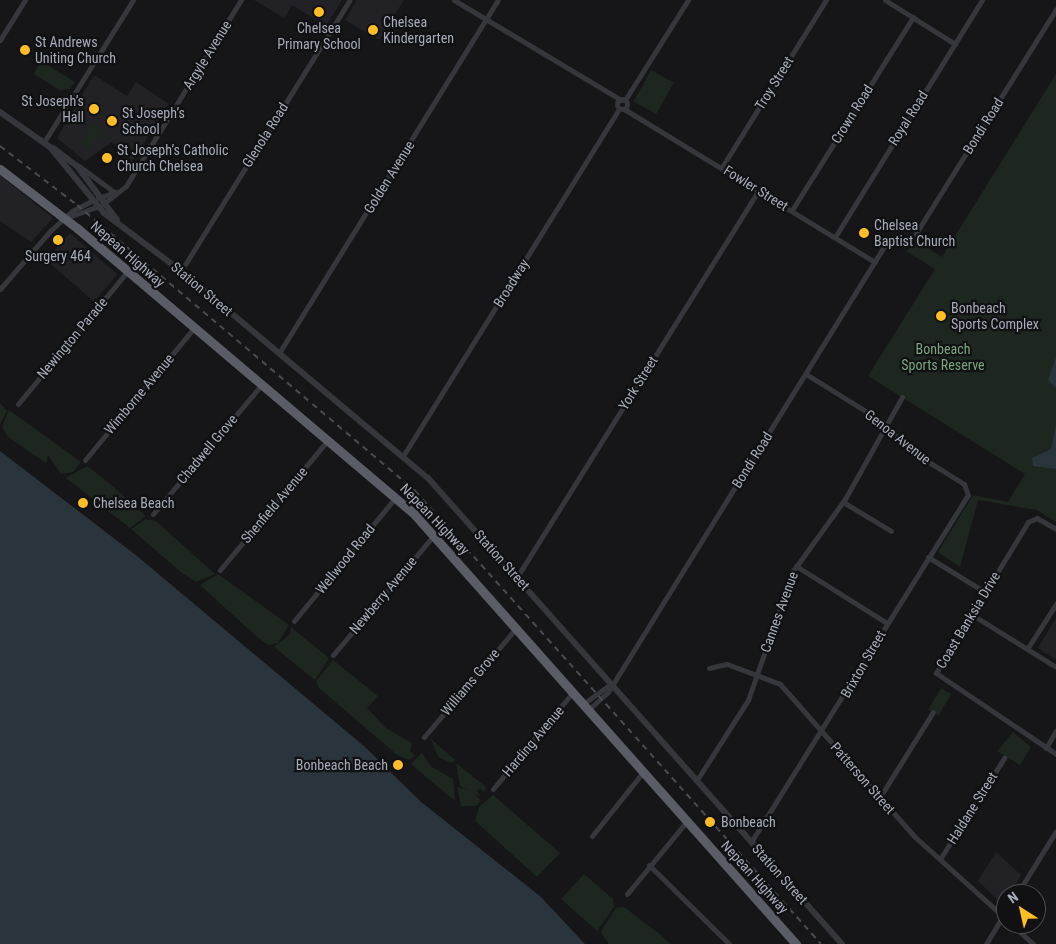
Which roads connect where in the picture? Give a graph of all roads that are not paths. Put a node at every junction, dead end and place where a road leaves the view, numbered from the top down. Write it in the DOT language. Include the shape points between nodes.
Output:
graph roads {
  1 [pos="25,0"];
  2 [pos="133,0"];
  3 [pos="241,0"];
  4 [pos="350,0"];
  5 [pos="454,0"];
  6 [pos="498,0"];
  7 [pos="688,0"];
  8 [pos="826,0"];
  9 [pos="885,0"];
  10 [pos="982,0"];
  11 [pos="1056,9"];
  12 [pos="912,17"];
  13 [pos="486,20"];
  14 [pos="0,40"];
  15 [pos="955,44"];
  16 [pos="622,104"];
  17 [pos="0,112"];
  18 [pos="47,144"];
  19 [pos="70,159"];
  20 [pos="722,167"];
  21 [pos="0,169"];
  22 [pos="126,186"];
  23 [pos="759,190"];
  24 [pos="114,192"];
  25 [pos="92,201"];
  26 [pos="97,207"];
  27 [pos="792,210"];
  28 [pos="65,218"];
  29 [pos="835,237"];
  30 [pos="875,262"];
  31 [pos="181,271"];
  32 [pos="127,272"];
  33 [pos="10,277"];
  34 [pos="0,279"];
  35 [pos="2,284"];
  36 [pos="0,289"];
  37 [pos="194,328"];
  38 [pos="279,352"];
  39 [pos="806,374"];
  40 [pos="262,384"];
  41 [pos="902,397"];
  42 [pos="18,404"];
  43 [pos="885,425"];
  44 [pos="328,440"];
  45 [pos="403,456"];
  46 [pos="84,460"];
  47 [pos="964,484"];
  48 [pos="396,497"];
  49 [pos="843,502"];
  50 [pos="153,514"];
  51 [pos="1056,529"];
  52 [pos="891,531"];
  53 [pos="434,535"];
  54 [pos="928,557"];
  55 [pos="796,566"];
  56 [pos="220,570"];
  57 [pos="517,577"];
  58 [pos="985,592"];
  59 [pos="1056,604"];
  60 [pos="971,614"];
  61 [pos="294,621"];
  62 [pos="887,623"];
  63 [pos="516,628"];
  64 [pos="1027,649"];
  65 [pos="333,655"];
  66 [pos="1056,667"];
  67 [pos="709,668"];
  68 [pos="757,674"];
  69 [pos="611,684"];
  70 [pos="573,692"];
  71 [pos="586,707"];
  72 [pos="933,712"];
  73 [pos="822,730"];
  74 [pos="1056,731"];
  75 [pos="424,737"];
  76 [pos="1046,748"];
  77 [pos="1056,754"];
  78 [pos="1004,758"];
  79 [pos="643,772"];
  80 [pos="697,780"];
  81 [pos="493,789"];
  82 [pos="880,796"];
  83 [pos="687,821"];
  84 [pos="1056,831"];
  85 [pos="592,836"];
  86 [pos="1054,840"];
  87 [pos="751,842"];
  88 [pos="940,859"];
  89 [pos="649,865"];
  90 [pos="1024,884"];
  91 [pos="626,894"];
  92 [pos="996,908"];
  93 [pos="996,929"];
  94 [pos="1022,934"];
  95 [pos="729,944"];
  96 [pos="796,944"];
  97 [pos="842,944"];
  98 [pos="986,944"];
  99 [pos="1033,944"];
  1 -- 14 [label="street"];
  2 -- 18 [label="street"];
  3 -- 22 [label="street, Argyle Avenue"];
  4 -- 31 [label="street, Glenola Road"];
  5 -- 13 [label="street, Fowler Street"];
  6 -- 13 [label="street, Golden Avenue"];
  7 -- 16 [label="street, Broadway"];
  8 -- 20 [label="street, Troy Street"];
  9 -- 12 [label="street"];
  10 -- 15 [label="street, Royal Road"];
  11 -- 30 [label="street, Bondi Road" via="909,242 892,237"];
  12 -- 15 [label="street"];
  12 -- 27 [label="street, Crown Road"];
  13 -- 16 [label="street, Fowler Street"];
  13 -- 38 [label="street, Golden Avenue"];
  15 -- 29 [label="street, Royal Road"];
  16 -- 20 [label="street, Fowler Street"];
  16 -- 45 [label="street, Broadway"];
  17 -- 18 [label="street, Station Street"];
  18 -- 19 [label="street, Station Street"];
  18 -- 25 [label="street, Station Street"];
  19 -- 24 [label="street"];
  19 -- 25 [label="street, Station Street"];
  20 -- 23 [label="street, Fowler Street"];
  21 -- 28 [label="highway, Nepean Highway"];
  22 -- 24 [label="street"];
  22 -- 26 [label="street, Argyle Avenue"];
  23 -- 27 [label="street, Fowler Street"];
  23 -- 57 [label="street, York Street"];
  24 -- 25 [label="street"];
  25 -- 26 [label="street, Station Street"];
  25 -- 28 [label="street"];
  26 -- 28 [label="street, Argyle Avenue"];
  26 -- 31 [label="street, Station Street"];
  27 -- 29 [label="street, Fowler Street"];
  28 -- 32 [label="highway, Nepean Highway"];
  28 -- 33 [label="street"];
  29 -- 30 [label="street, Fowler Street"];
  30 -- 39 [label="street, Bondi Road"];
  31 -- 38 [label="street, Station Street"];
  32 -- 37 [label="highway, Nepean Highway"];
  32 -- 42 [label="street, Newington Parade"];
  33 -- 34 [label="street"];
  33 -- 35 [label="street"];
  35 -- 36 [label="street"];
  37 -- 40 [label="highway, Nepean Highway"];
  37 -- 46 [label="street, Wimborne Avenue"];
  38 -- 45 [label="street, Station Street"];
  39 -- 43 [label="street, Genoa Avenue"];
  39 -- 69 [label="street, Bondi Road"];
  40 -- 44 [label="highway, Nepean Highway"];
  40 -- 50 [label="street, Chadwell Grove"];
  41 -- 43 [label="street, Cannes Avenue"];
  43 -- 47 [label="street, Genoa Avenue" via="911,451"];
  43 -- 49 [label="street, Cannes Avenue"];
  44 -- 48 [label="highway, Nepean Highway"];
  44 -- 56 [label="street, Shenfield Avenue"];
  45 -- 57 [label="street, Station Street"];
  47 -- 54 [label="street, Brixton Street" via="968,496"];
  48 -- 53 [label="highway, Nepean Highway"];
  48 -- 61 [label="street, Wellwood Road"];
  49 -- 52 [label="street"];
  49 -- 55 [label="street, Cannes Avenue"];
  51 -- 58 [label="street, Coast Banksia Drive" via="1037,518 1030,519"];
  53 -- 63 [label="highway, Nepean Highway"];
  53 -- 65 [label="street, Newberry Avenue"];
  54 -- 58 [label="street"];
  54 -- 62 [label="street, Brixton Street"];
  55 -- 62 [label="street"];
  55 -- 68 [label="street, Cannes Avenue"];
  57 -- 69 [label="street, Station Street"];
  58 -- 60 [label="street, Coast Banksia Drive"];
  59 -- 64 [label="street"];
  60 -- 64 [label="street"];
  60 -- 76 [label="street, Coast Banksia Drive" via="938,667 937,677"];
  62 -- 73 [label="street, Brixton Street"];
  63 -- 70 [label="highway, Nepean Highway"];
  63 -- 75 [label="street, Williams Grove"];
  64 -- 66 [label="street"];
  67 -- 68 [label="street, Patterson Street" via="725,664"];
  68 -- 73 [label="street, Patterson Street" via="780,684"];
  68 -- 80 [label="street, Cannes Avenue" via="746,704"];
  69 -- 71 [label="street" via="593,695"];
  69 -- 71 [label="street, Bondi Road" via="606,695"];
  69 -- 80 [label="street, Station Street"];
  70 -- 71 [label="highway, Nepean Highway"];
  70 -- 81 [label="street, Harding Avenue"];
  71 -- 79 [label="highway, Nepean Highway"];
  72 -- 82 [label="street"];
  73 -- 82 [label="street, Patterson Street"];
  73 -- 87 [label="street, Brixton Street"];
  74 -- 76 [label="street"];
  76 -- 77 [label="street, Coast Banksia Drive"];
  78 -- 88 [label="street, Haldane Street"];
  79 -- 83 [label="highway, Nepean Highway"];
  79 -- 85 [label="street"];
  80 -- 87 [label="street, Station Street"];
  82 -- 88 [label="street, Patterson Street"];
  83 -- 89 [label="street"];
  83 -- 96 [label="highway, Nepean Highway"];
  84 -- 86 [label="street"];
  86 -- 90 [label="street"];
  87 -- 97 [label="street, Station Street"];
  88 -- 92 [label="street, Patterson Street"];
  89 -- 91 [label="street"];
  89 -- 95 [label="street"];
  93 -- 98 [label="street"];
  94 -- 99 [label="street"];
}
